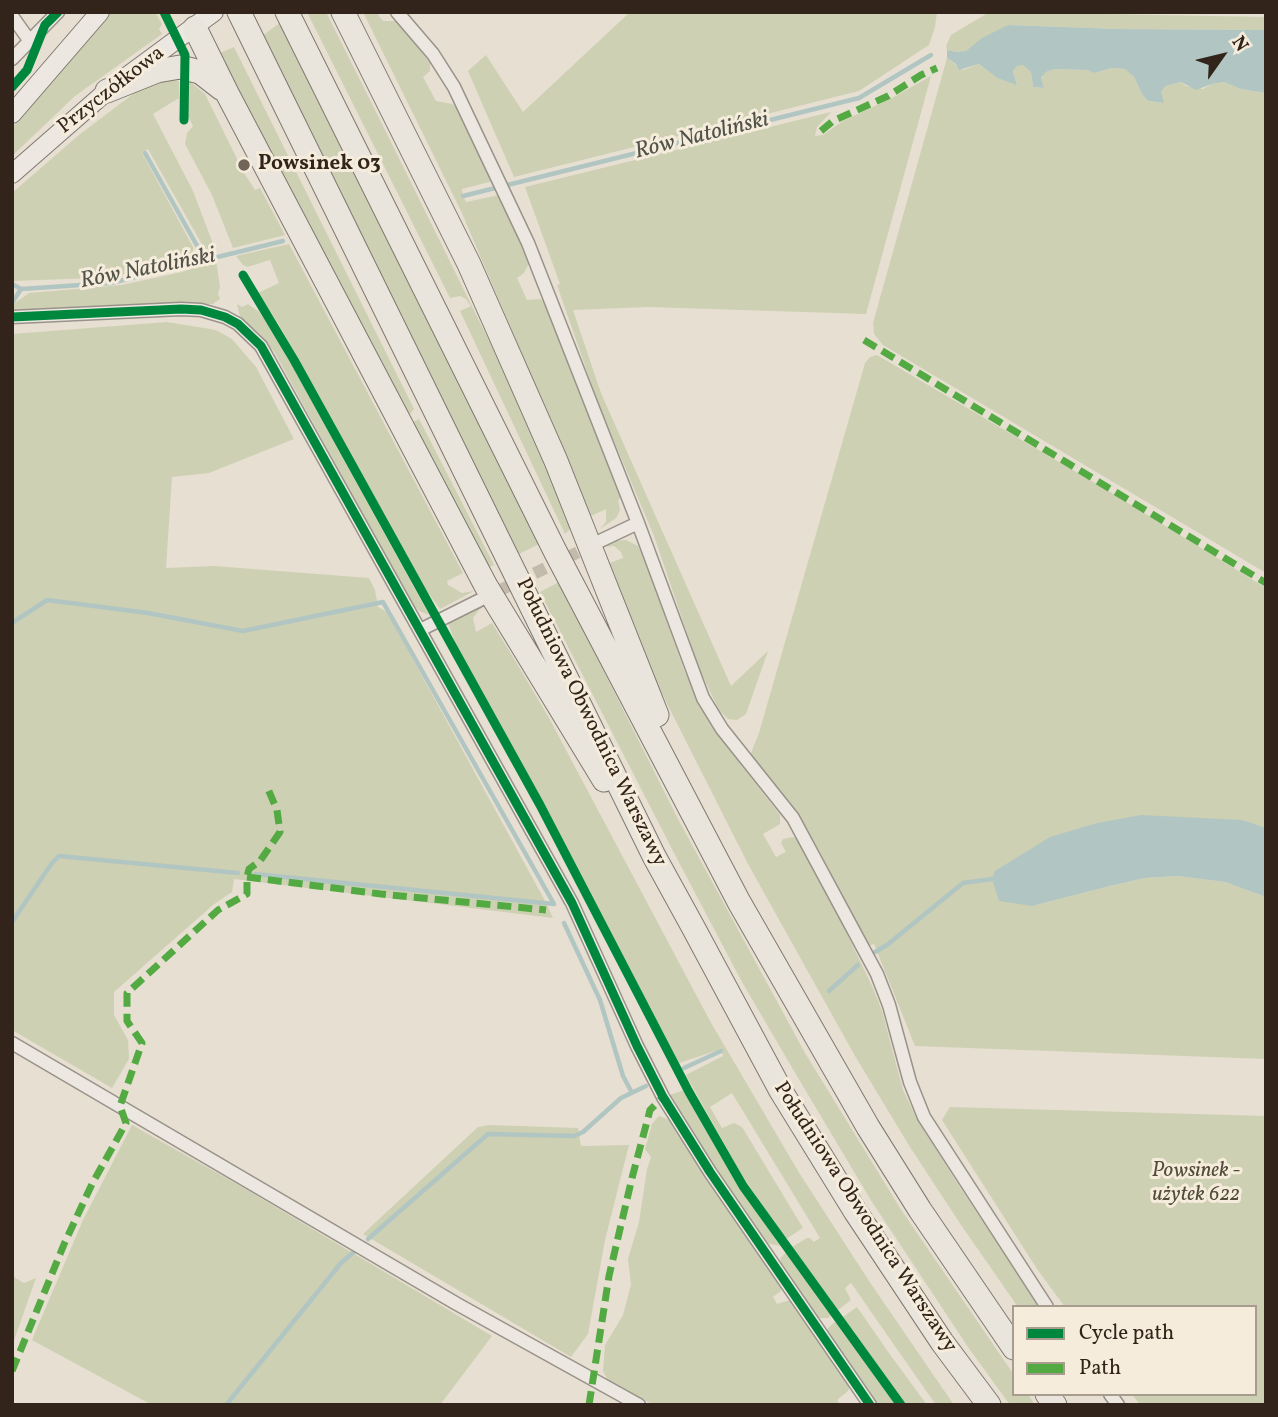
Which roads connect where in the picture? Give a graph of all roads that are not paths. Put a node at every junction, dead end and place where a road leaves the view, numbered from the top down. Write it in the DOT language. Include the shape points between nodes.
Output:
graph roads {
  1 [pos="58,12"];
  2 [pos="100,12"];
  3 [pos="214,12"];
  4 [pos="239,12"];
  5 [pos="287,12"];
  6 [pos="343,12"];
  7 [pos="397,12"];
  8 [pos="12,16"];
  9 [pos="191,20"];
  10 [pos="29,40"];
  11 [pos="12,59"];
  12 [pos="107,91"];
  13 [pos="227,93"];
  14 [pos="12,114"];
  15 [pos="12,174"];
  16 [pos="12,317"];
  17 [pos="638,523"];
  18 [pos="600,541"];
  19 [pos="480,600"];
  20 [pos="420,630"];
  21 [pos="695,817"];
  22 [pos="654,856"];
  23 [pos="12,1043"];
  24 [pos="1046,1305"];
  25 [pos="1012,1345"];
  26 [pos="639,1405"];
  27 [pos="870,1405"];
  28 [pos="989,1405"];
  1 -- 10 [label="street"];
  2 -- 14 [label="main road"];
  3 -- 9 [label="main road, Przyczółkowa"];
  4 -- 22 [label="highway, Południowa Obwodnica Warszawy"];
  5 -- 21 [label="highway" via="555,551"];
  6 -- 21 [label="highway" via="469,264 556,461"];
  7 -- 17 [label="street" via="454,87 528,243"];
  8 -- 10 [label="street"];
  9 -- 12 [label="main road, Przyczółkowa"];
  9 -- 13 [label="highway"];
  10 -- 11 [label="street"];
  12 -- 13 [label="highway" via="180,67 200,72"];
  12 -- 15 [label="main road, Przyczółkowa"];
  13 -- 22 [label="highway" via="486,586"];
  16 -- 20 [label="street" via="181,309 213,313 247,331 268,355"];
  17 -- 18 [label="street"];
  17 -- 24 [label="street" via="703,698 793,818 877,974 924,1117"];
  19 -- 20 [label="street"];
  20 -- 27 [label="street" via="572,904 676,1119"];
  21 -- 25 [label="highway" via="867,1127"];
  22 -- 28 [label="highway, Południowa Obwodnica Warszawy" via="781,1091 886,1258"];
  23 -- 26 [label="street" via="457,1304"];
}
